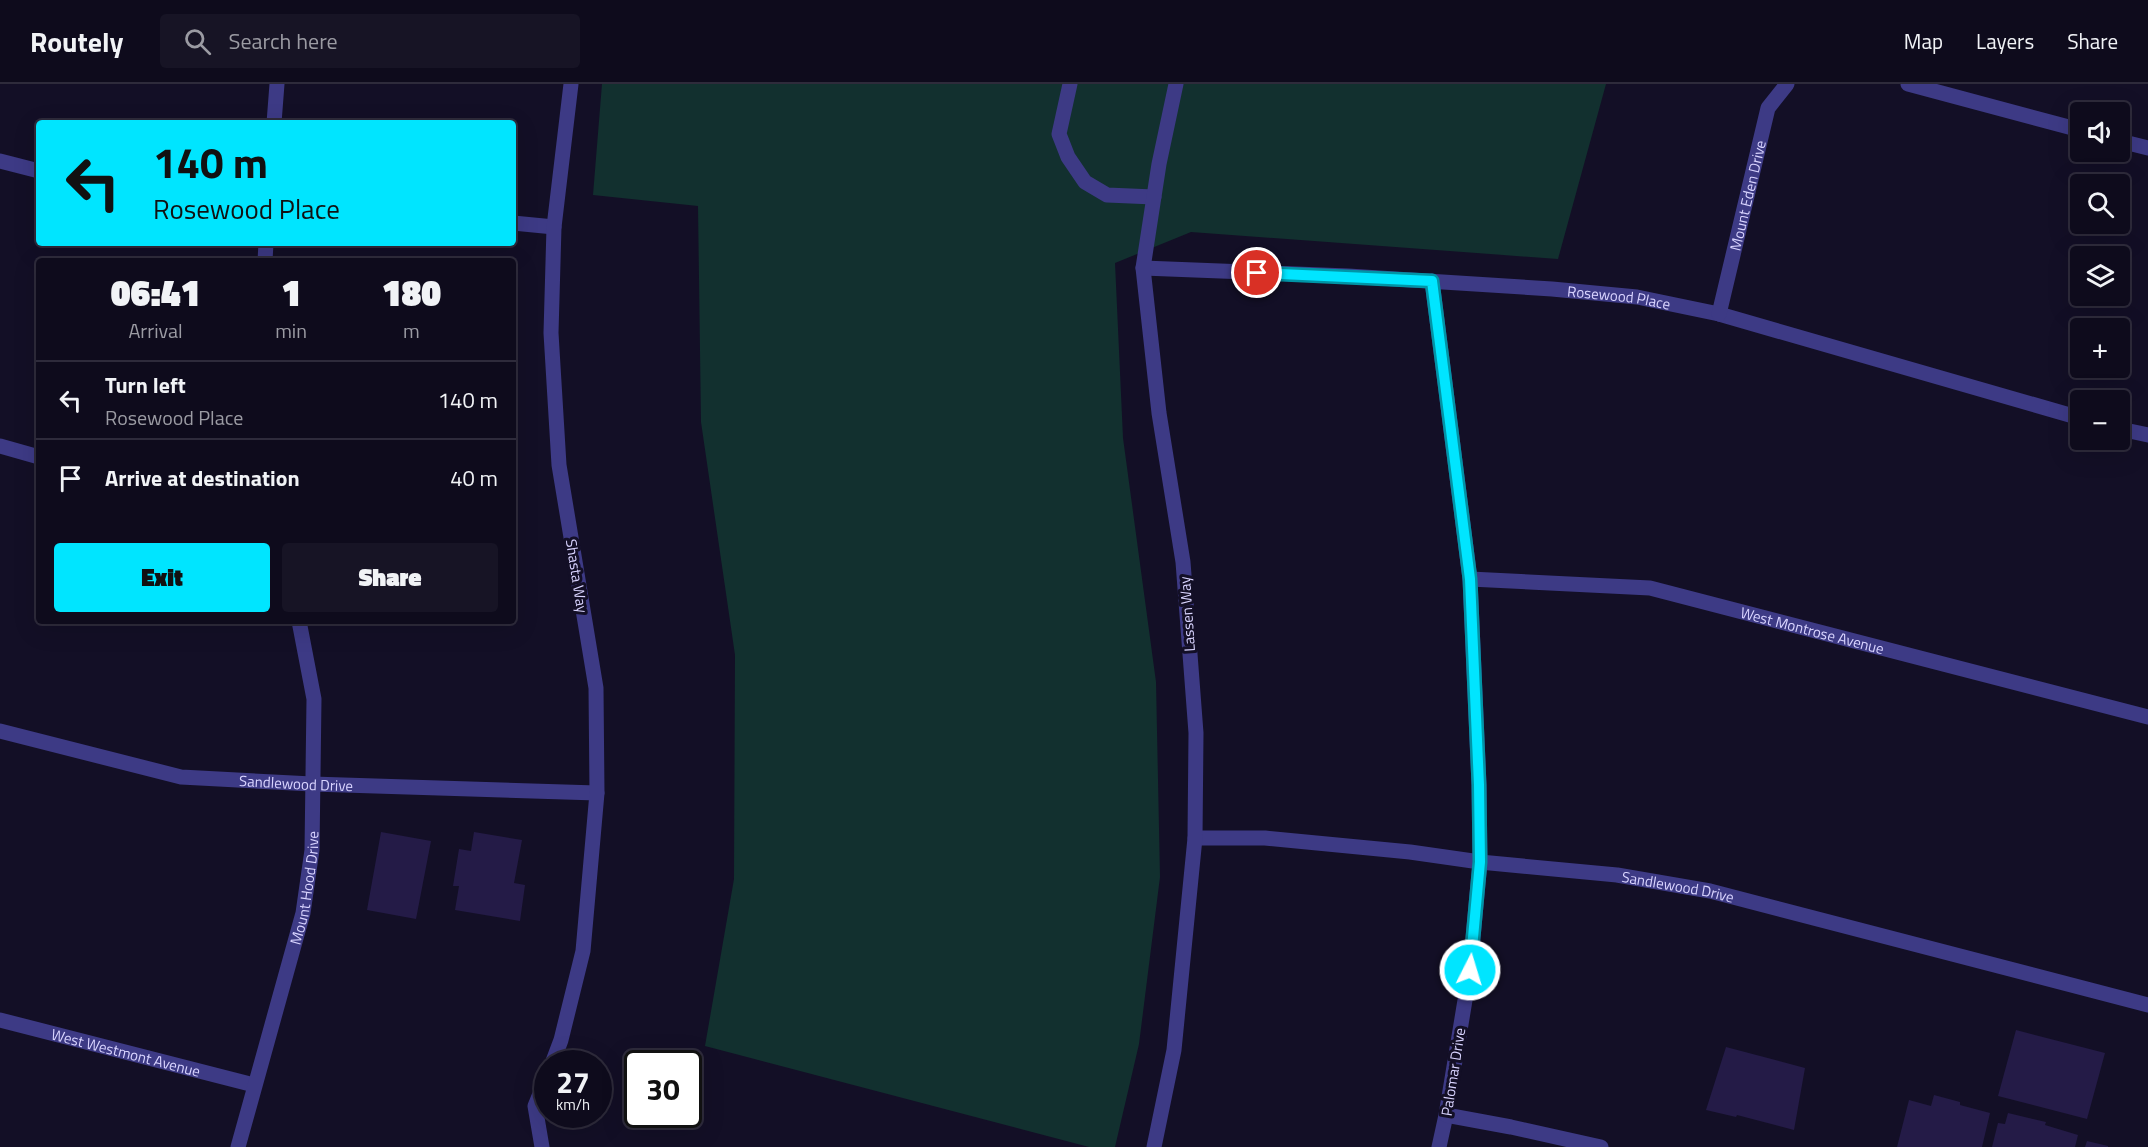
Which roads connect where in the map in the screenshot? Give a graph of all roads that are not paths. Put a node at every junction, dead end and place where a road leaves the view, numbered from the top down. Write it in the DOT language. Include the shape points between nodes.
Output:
graph roads {
  1 [pos="277,84"];
  2 [pos="571,84"];
  3 [pos="1070,84"];
  4 [pos="1176,84"];
  5 [pos="1787,84"];
  6 [pos="1908,84"];
  7 [pos="274,120"];
  8 [pos="2070,127"];
  9 [pos="2130,144"];
  10 [pos="2148,148"];
  11 [pos="0,161"];
  12 [pos="36,170"];
  13 [pos="1154,196"];
  14 [pos="516,223"];
  15 [pos="554,227"];
  16 [pos="1143,268"];
  17 [pos="1432,281"];
  18 [pos="1719,314"];
  19 [pos="2070,415"];
  20 [pos="2130,431"];
  21 [pos="2148,435"];
  22 [pos="0,446"];
  23 [pos="36,456"];
  24 [pos="1470,579"];
  25 [pos="300,624"];
  26 [pos="2148,717"];
  27 [pos="0,731"];
  28 [pos="312,784"];
  29 [pos="597,793"];
  30 [pos="1196,838"];
  31 [pos="1480,862"];
  32 [pos="2148,1005"];
  33 [pos="0,1020"];
  34 [pos="557,1050"];
  35 [pos="254,1085"];
  36 [pos="1446,1115"];
  37 [pos="539,1128"];
  38 [pos="238,1147"];
  39 [pos="542,1147"];
  40 [pos="1154,1147"];
  41 [pos="1439,1147"];
  42 [pos="1601,1147"];
  1 -- 7 [label="street"];
  2 -- 15 [label="street, Shasta Way"];
  3 -- 13 [label="street" via="1059,134 1068,157 1085,182 1107,195"];
  4 -- 13 [label="street, Lassen Way"];
  5 -- 18 [label="street, Mount Eden Drive" via="1768,108"];
  6 -- 8 [label="street"];
  9 -- 10 [label="street"];
  11 -- 12 [label="street"];
  13 -- 16 [label="street, Lassen Way"];
  14 -- 15 [label="street"];
  15 -- 29 [label="street, Shasta Way" via="551,333 559,465 596,688"];
  16 -- 17 [label="street, Rosewood Place"];
  16 -- 30 [label="street, Lassen Way" via="1159,413 1183,561 1196,733"];
  17 -- 18 [label="street, Rosewood Place" via="1636,297"];
  17 -- 24 [label="street, Palomar Drive"];
  18 -- 19 [label="street, Rosewood Place"];
  20 -- 21 [label="street"];
  22 -- 23 [label="street"];
  24 -- 26 [label="street, West Montrose Avenue" via="1650,588"];
  24 -- 31 [label="street, Palomar Drive"];
  25 -- 28 [label="street, Mount Hood Drive" via="314,699"];
  27 -- 28 [label="street, Sandlewood Drive" via="181,777"];
  28 -- 29 [label="street, Sandlewood Drive"];
  28 -- 35 [label="street, Mount Hood Drive" via="312,850 303,913"];
  29 -- 34 [label="street, Shasta Way" via="583,951"];
  30 -- 31 [label="street, Sandlewood Drive" via="1265,838"];
  30 -- 40 [label="street, Lassen Way" via="1174,1050"];
  31 -- 32 [label="street, Sandlewood Drive" via="1617,875 1710,891"];
  31 -- 36 [label="street, Palomar Drive" via="1470,970"];
  33 -- 35 [label="street, West Westmont Avenue"];
  35 -- 38 [label="street, Mount Hood Drive"];
  36 -- 41 [label="street, Palomar Drive"];
  36 -- 42 [label="street"];
  37 -- 39 [label="street"];
}
